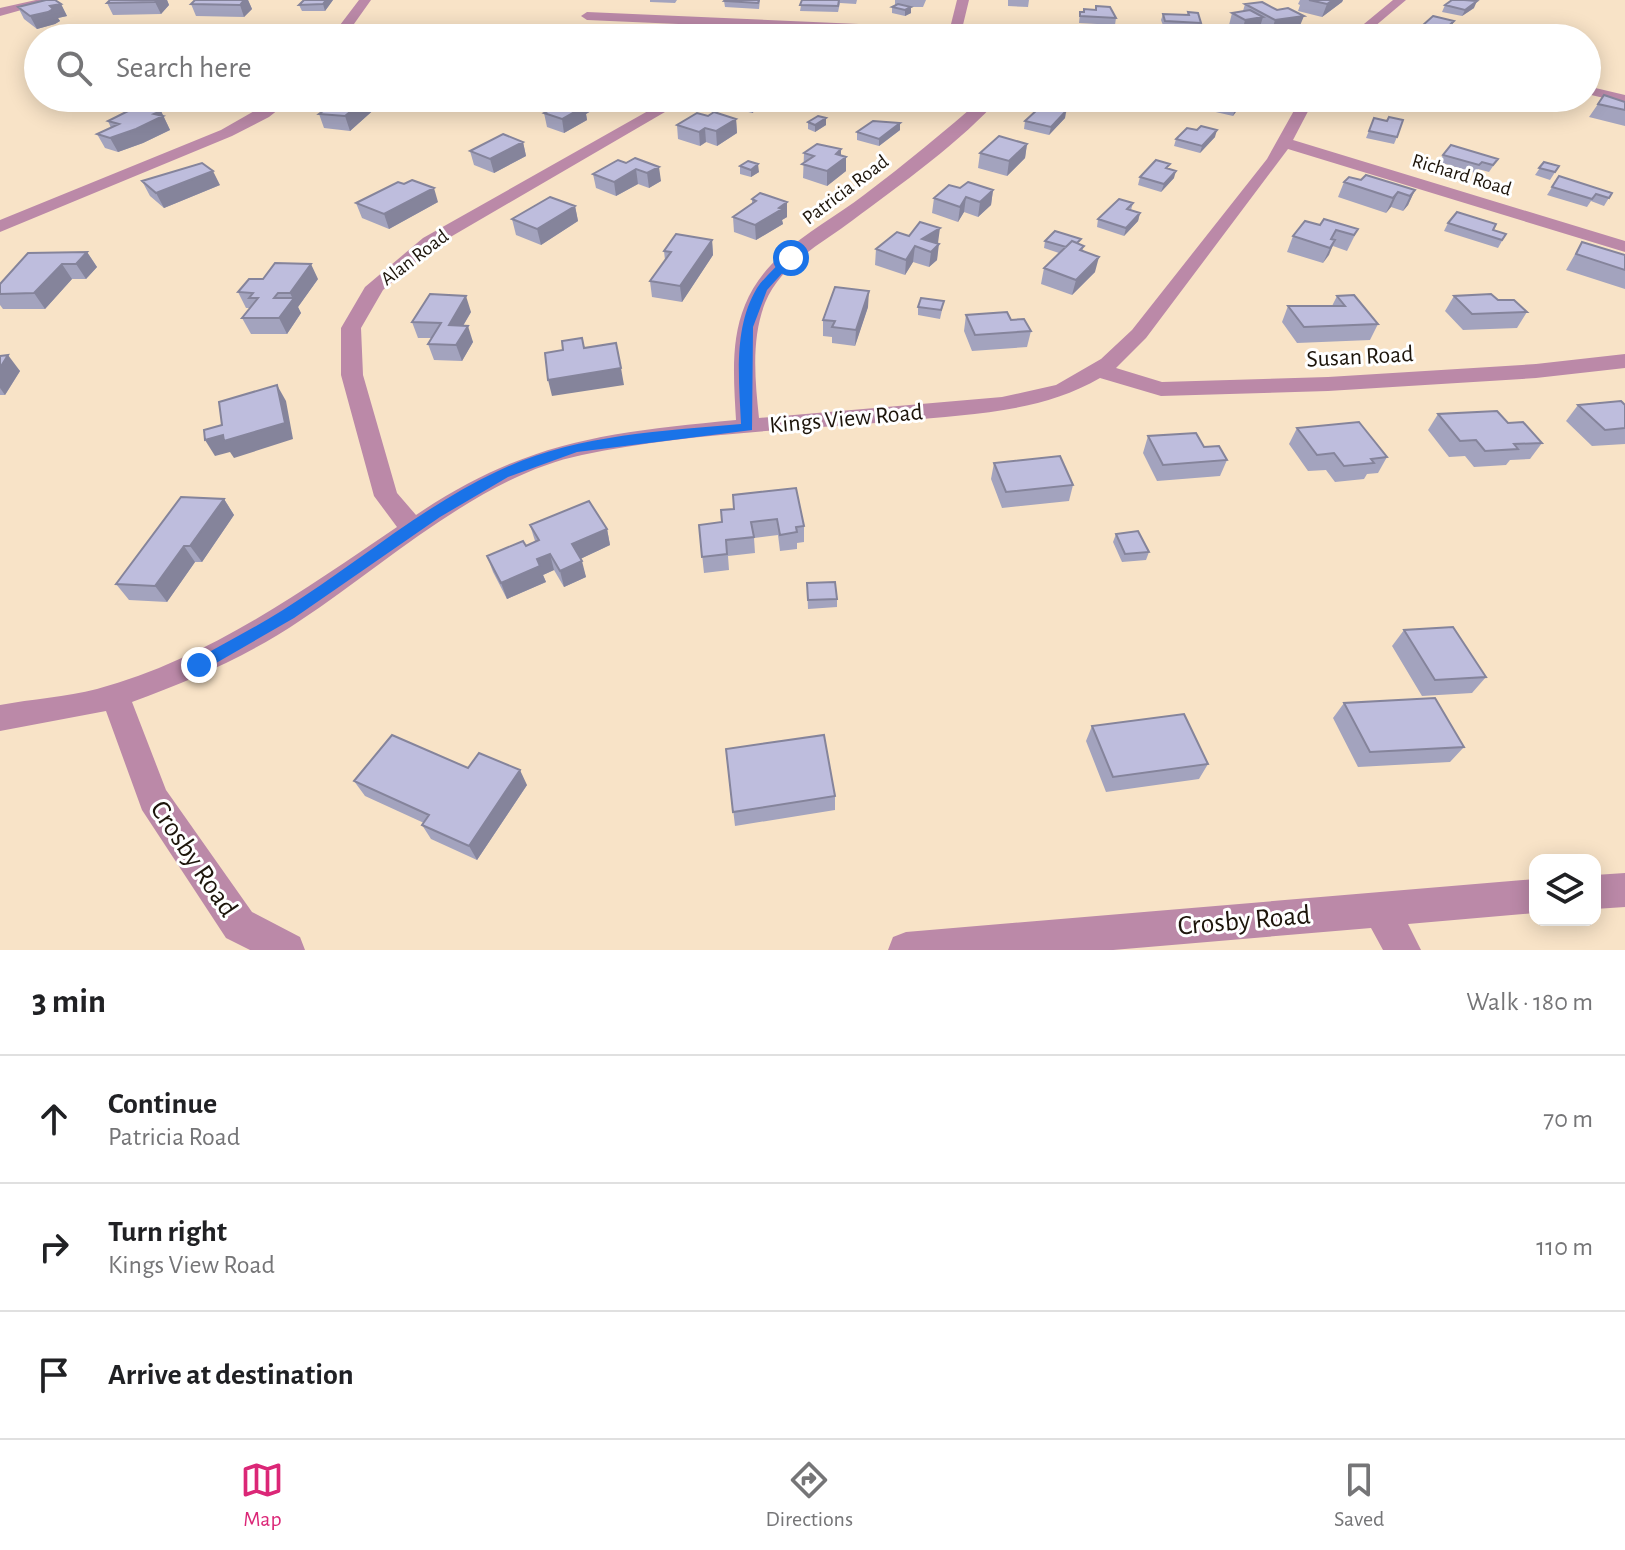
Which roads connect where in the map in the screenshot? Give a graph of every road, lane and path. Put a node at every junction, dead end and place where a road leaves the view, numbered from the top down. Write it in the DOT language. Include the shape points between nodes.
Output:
graph roads {
  1 [pos="51,0"];
  2 [pos="365,0"];
  3 [pos="963,0"];
  4 [pos="1400,0"];
  5 [pos="0,12"];
  6 [pos="587,16"];
  7 [pos="347,24"];
  8 [pos="721,24"];
  9 [pos="957,24"];
  10 [pos="1371,24"];
  11 [pos="1601,93"];
  12 [pos="1625,99"];
  13 [pos="264,112"];
  14 [pos="657,112"];
  15 [pos="976,112"];
  16 [pos="1301,112"];
  17 [pos="1285,143"];
  18 [pos="0,227"];
  19 [pos="1625,247"];
  20 [pos="1625,361"];
  21 [pos="1099,370"];
  22 [pos="748,427"];
  23 [pos="413,529"];
  24 [pos="115,695"];
  25 [pos="0,718"];
  26 [pos="1625,890"];
  27 [pos="1601,892"];
  28 [pos="1529,896"];
  29 [pos="1380,908"];
  30 [pos="287,950"];
  31 [pos="906,950"];
  32 [pos="1403,950"];
  1 -- 5 [label="street"];
  2 -- 7 [label="street"];
  3 -- 9 [label="street"];
  4 -- 10 [label="street"];
  6 -- 8 [label="street"];
  11 -- 12 [label="street"];
  13 -- 18 [label="street" via="206,142"];
  14 -- 23 [label="street, Alan Road" via="429,242 375,287 351,328 352,375 386,496"];
  15 -- 22 [label="street, Patricia Road" via="791,258 762,289 747,327"];
  16 -- 17 [label="street, Kings View Road"];
  17 -- 19 [label="street, Richard Road"];
  17 -- 21 [label="street, Kings View Road" via="1139,334"];
  20 -- 21 [label="street, Susan Road" via="1328,384 1161,389"];
  21 -- 22 [label="street, Kings View Road" via="1063,390 1002,404"];
  22 -- 23 [label="street, Kings View Road" via="575,448 503,474"];
  23 -- 24 [label="street, Kings View Road" via="289,614 212,658"];
  24 -- 25 [label="street, Kings View Road"];
  24 -- 30 [label="street, Crosby Road" via="153,799 239,925"];
  26 -- 27 [label="street"];
  28 -- 29 [label="street, Crosby Road"];
  29 -- 31 [label="street, Crosby Road"];
  29 -- 32 [label="street"];
}
